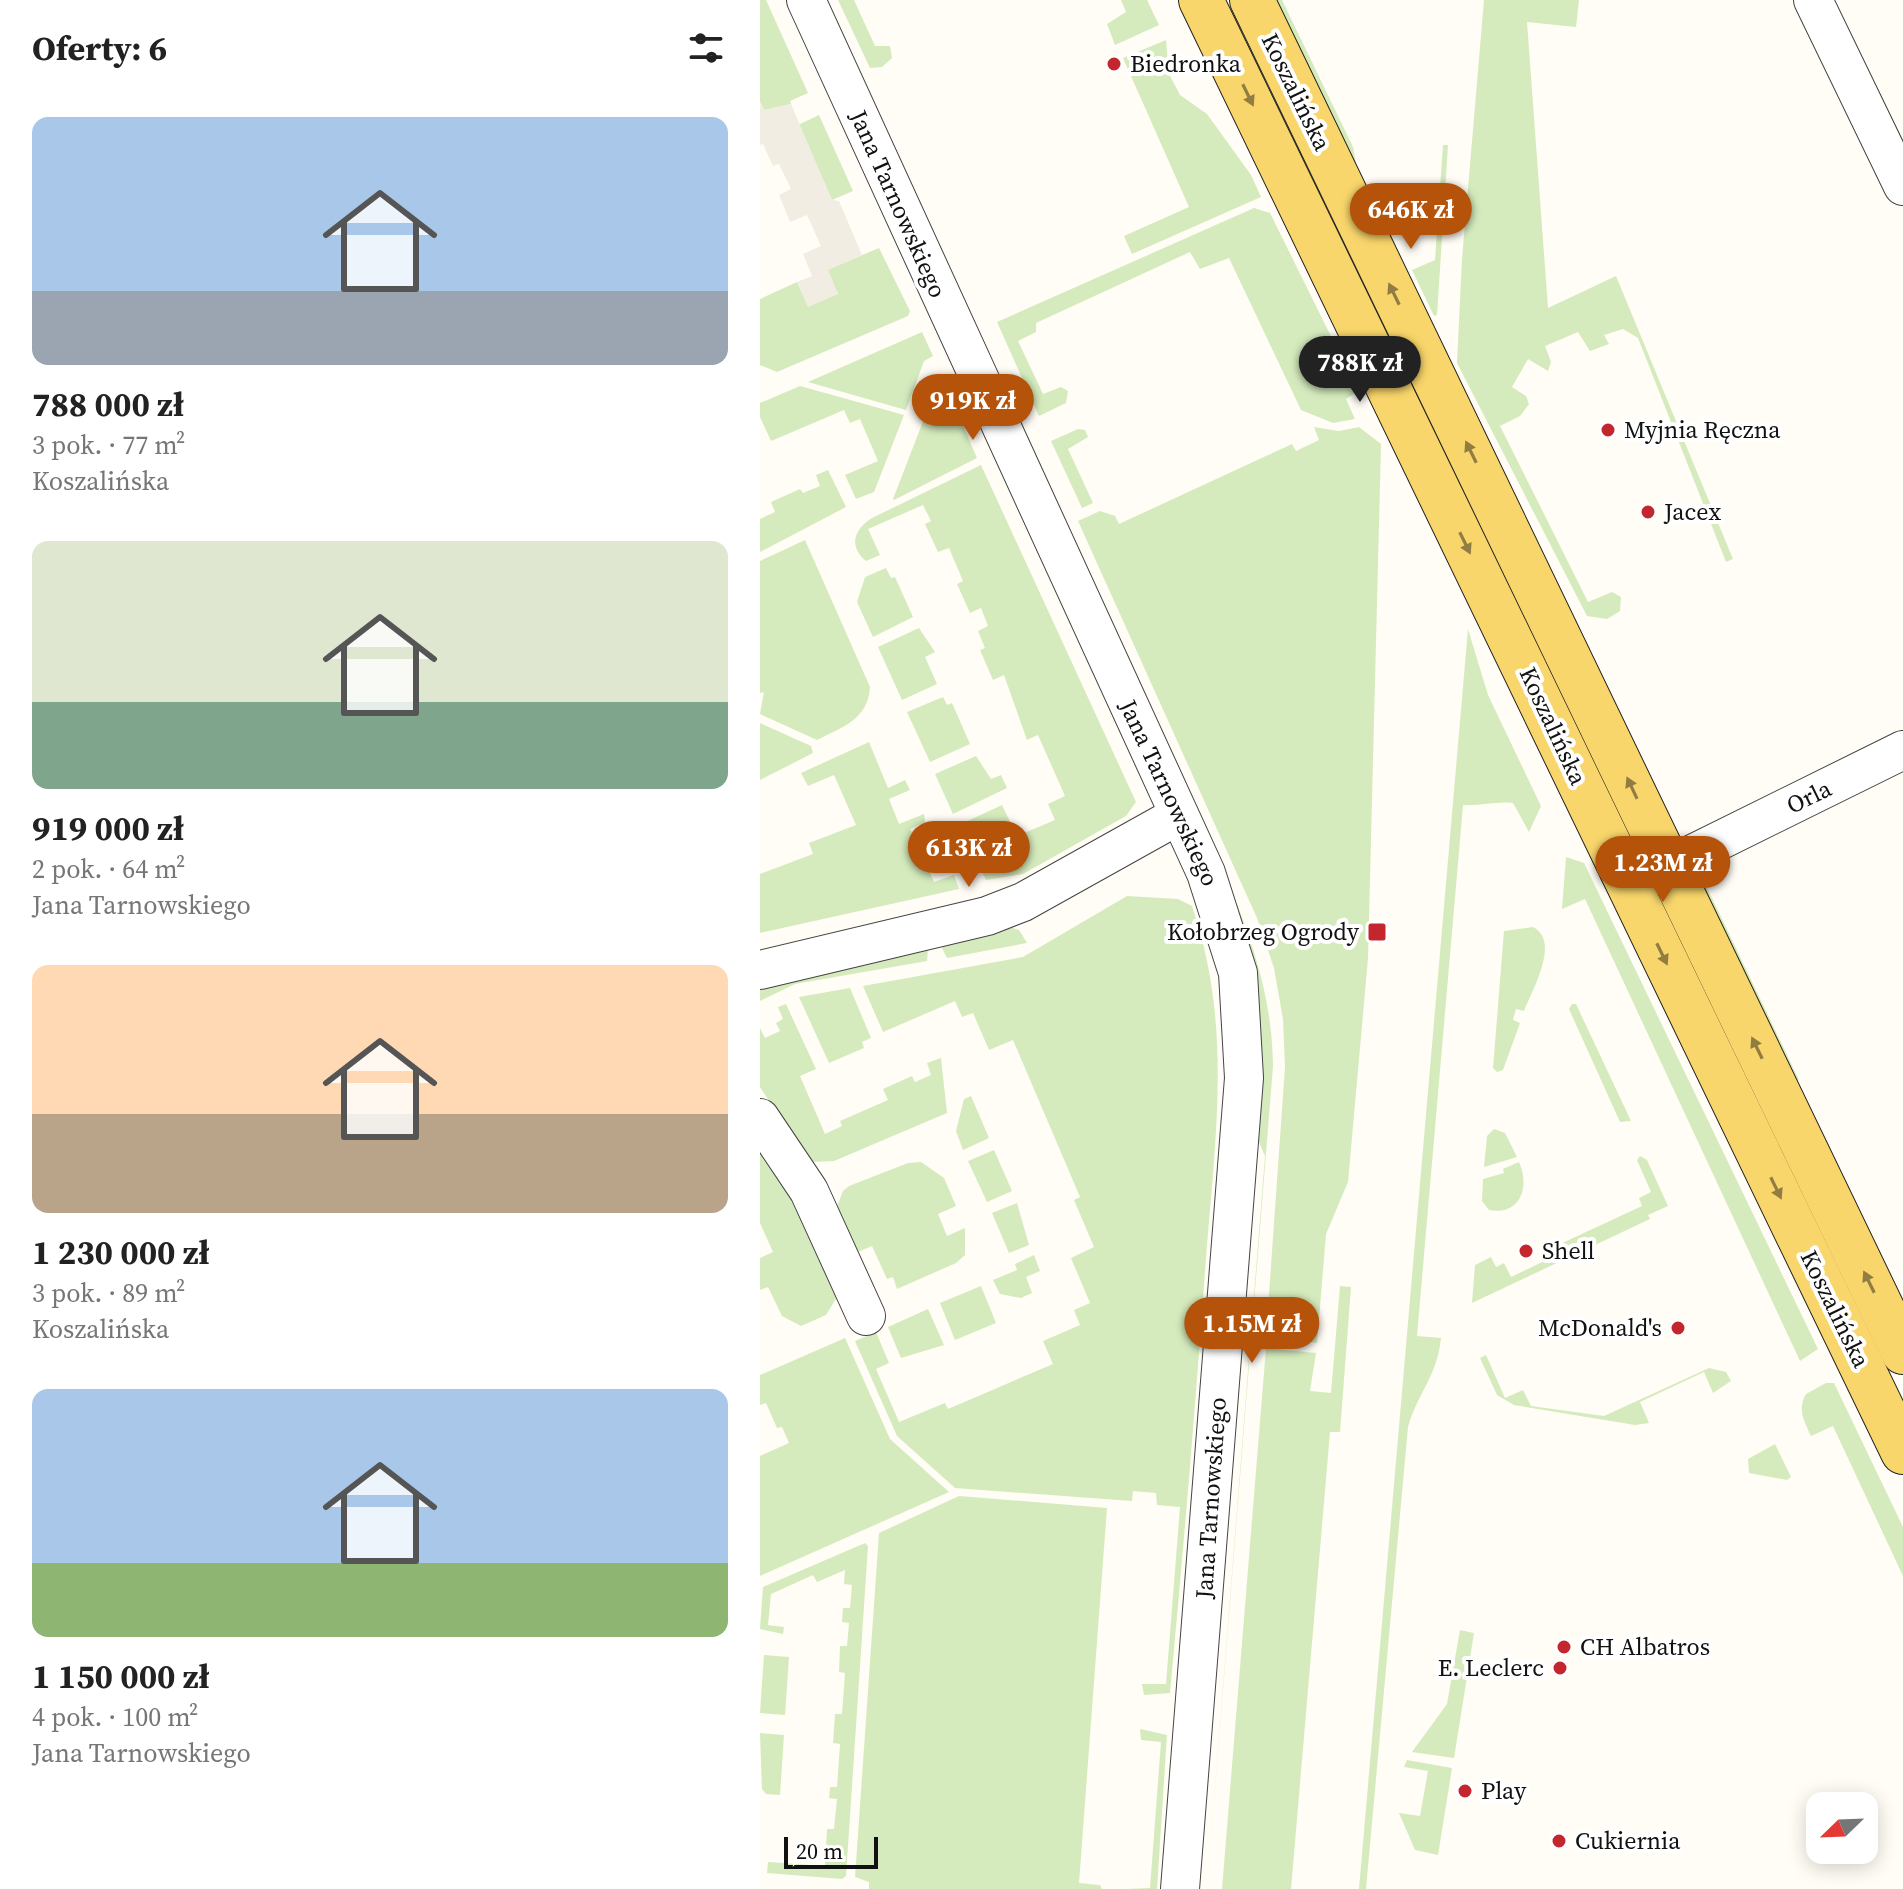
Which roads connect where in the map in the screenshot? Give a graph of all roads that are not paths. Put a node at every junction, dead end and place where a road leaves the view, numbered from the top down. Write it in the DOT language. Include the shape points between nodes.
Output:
graph roads {
  1 [pos="806,0"];
  2 [pos="1201,0"];
  3 [pos="1252,0"];
  4 [pos="1813,0"];
  5 [pos="1903,186"];
  6 [pos="1903,750"];
  7 [pos="1179,815"];
  8 [pos="1670,866"];
  9 [pos="1629,886"];
  10 [pos="760,970"];
  11 [pos="760,1118"];
  12 [pos="866,1316"];
  13 [pos="1903,1352"];
  14 [pos="1903,1452"];
  15 [pos="1180,1889"];
  1 -- 7 [label="street, Jana Tarnowskiego"];
  2 -- 9 [label="main road, Koszalińska, one-way"];
  8 -- 3 [label="main road, Koszalińska, one-way"];
  4 -- 5 [label="street"];
  6 -- 8 [label="street, Orla"];
  7 -- 10 [label="street" via="1023,902 987,916"];
  7 -- 15 [label="street, Jana Tarnowskiego" via="1217,899 1232,948 1245,1047"];
  8 -- 9 [label="street, Orla"];
  13 -- 8 [label="main road, Koszalińska, one-way"];
  9 -- 14 [label="main road, Koszalińska, one-way"];
  11 -- 12 [label="street" via="809,1191"];
}
